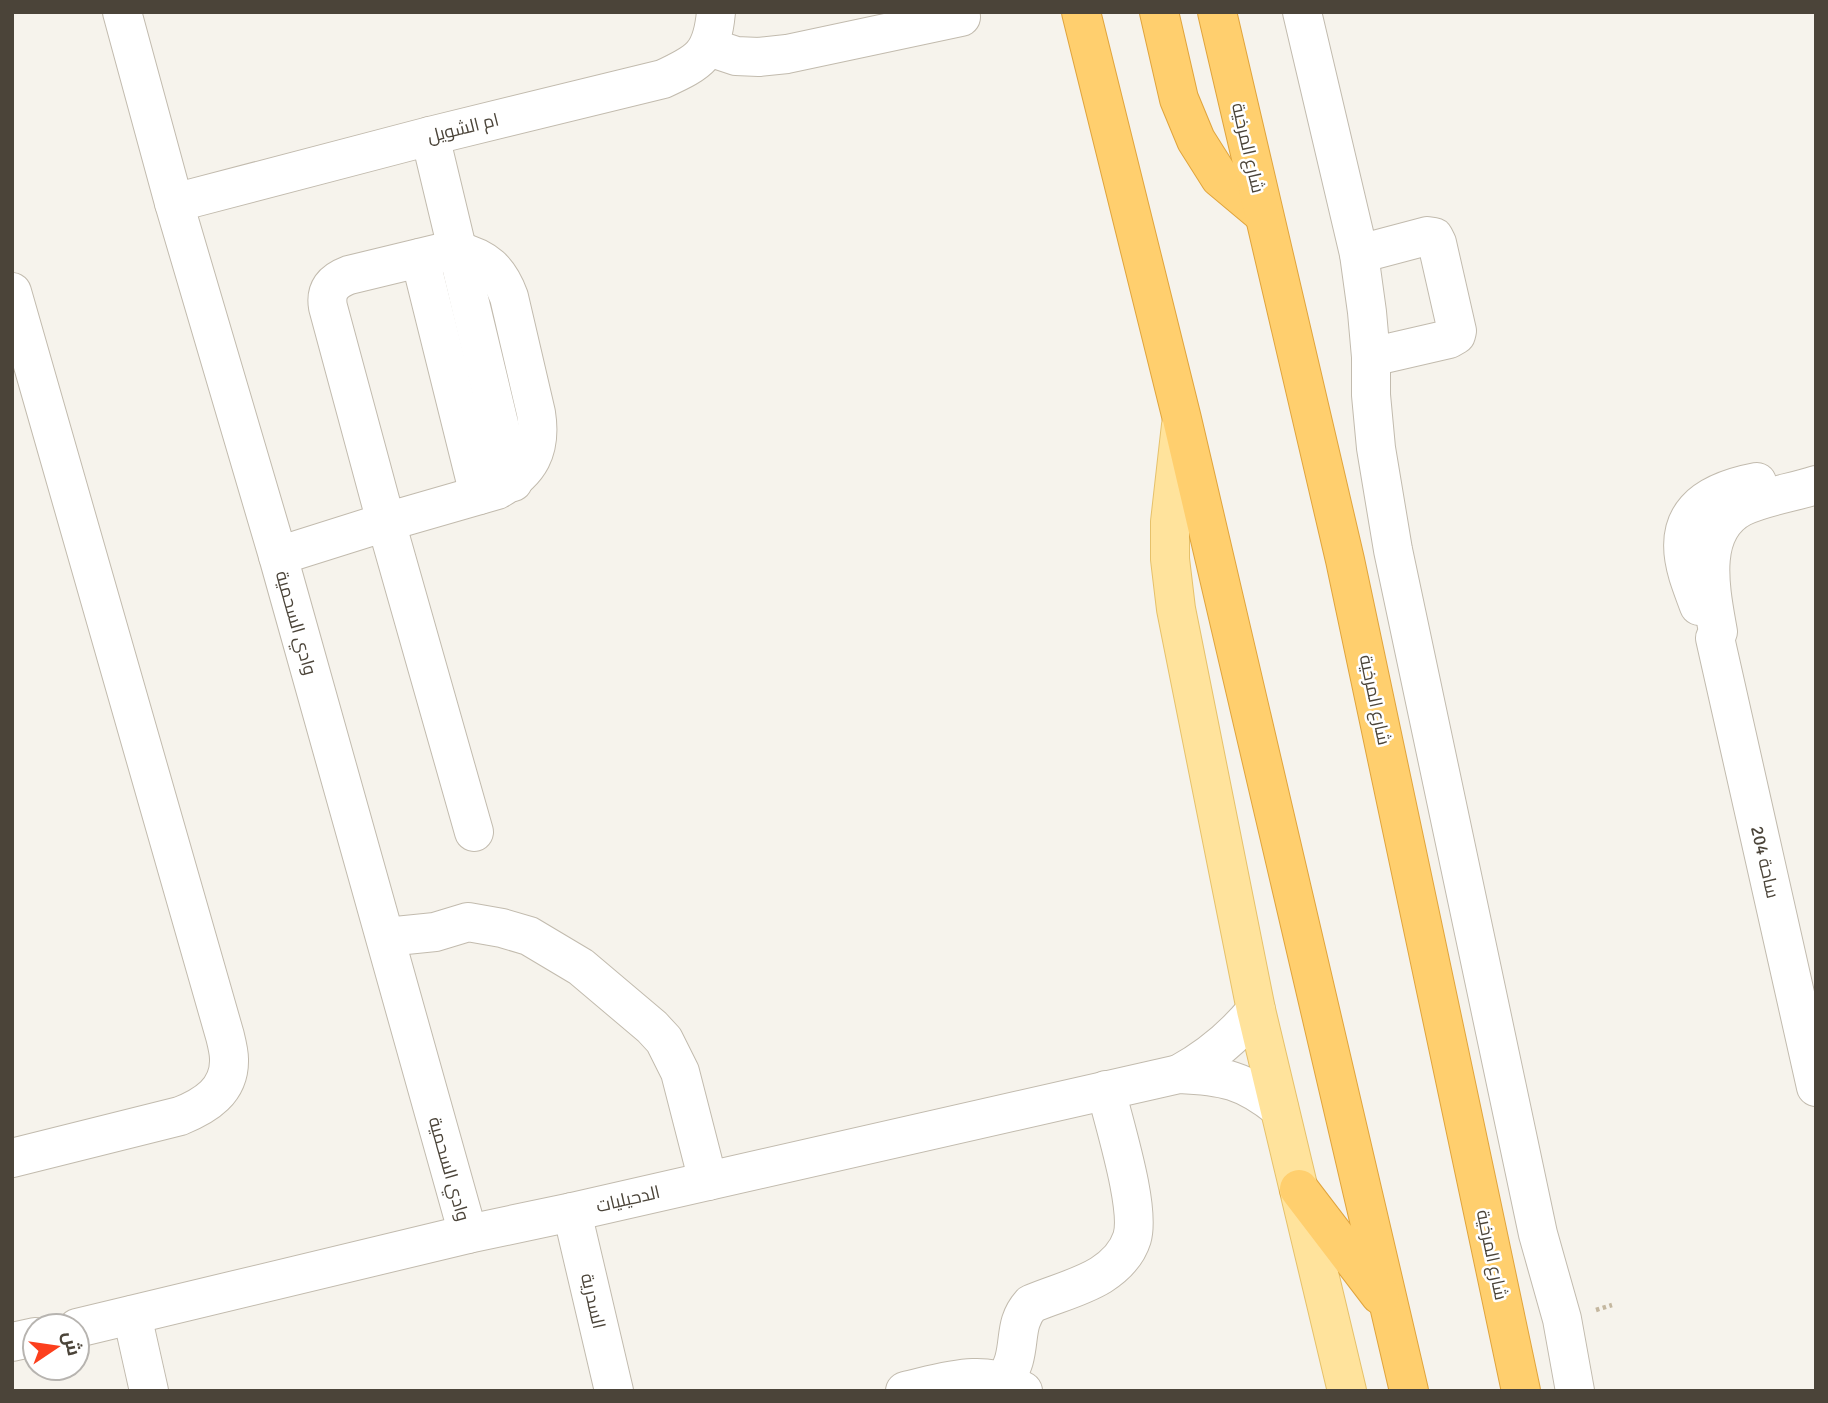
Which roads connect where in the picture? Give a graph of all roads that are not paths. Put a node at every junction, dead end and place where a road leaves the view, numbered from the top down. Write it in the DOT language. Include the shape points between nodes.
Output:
graph roads {
  1 [pos="122,12"];
  2 [pos="1081,12"];
  3 [pos="1159,12"];
  4 [pos="1217,12"];
  5 [pos="1302,12"];
  6 [pos="961,17"];
  7 [pos="713,30"];
  8 [pos="430,136"];
  9 [pos="174,203"];
  10 [pos="1264,214"];
  11 [pos="457,251"];
  12 [pos="1359,254"];
  13 [pos="420,258"];
  14 [pos="12,292"];
  15 [pos="1371,357"];
  16 [pos="1182,419"];
  17 [pos="1816,471"];
  18 [pos="1816,485"];
  19 [pos="496,488"];
  20 [pos="386,522"];
  21 [pos="278,556"];
  22 [pos="1714,638"];
  23 [pos="474,832"];
  24 [pos="386,937"];
  25 [pos="1256,1010"];
  26 [pos="1180,1074"];
  27 [pos="1816,1087"];
  28 [pos="1106,1090"];
  29 [pos="1279,1108"];
  30 [pos="12,1158"];
  31 [pos="708,1181"];
  32 [pos="1299,1189"];
  33 [pos="572,1212"];
  34 [pos="468,1234"];
  35 [pos="1388,1305"];
  36 [pos="132,1315"];
  37 [pos="91,1325"];
  38 [pos="1014,1386"];
  39 [pos="149,1391"];
  40 [pos="614,1391"];
  41 [pos="905,1391"];
  42 [pos="1347,1391"];
  43 [pos="1409,1391"];
  44 [pos="1521,1391"];
  45 [pos="1575,1391"];
  1 -- 9 [label="street, وادي السحمية"];
  2 -- 16 [label="highway"];
  3 -- 10 [label="highway" via="1179,99 1196,140 1220,178"];
  4 -- 10 [label="highway, شارع المرخية"];
  5 -- 12 [label="street"];
  6 -- 7 [label="street" via="759,57 736,56"];
  7 -- 8 [label="street, ام الشويل" via="691,66 663,79"];
  8 -- 9 [label="street, ام الشويل"];
  8 -- 11 [label="street"];
  9 -- 21 [label="street, وادي السحمية"];
  10 -- 44 [label="highway, شارع المرخية" via="1348,573"];
  11 -- 13 [label="street"];
  11 -- 19 [label="street"];
  12 -- 15 [label="street"];
  12 -- 15 [label="street" via="1434,237 1457,331 1449,339"];
  13 -- 19 [label="street"];
  13 -- 20 [label="street" via="339,278 331,285 327,300"];
  14 -- 30 [label="street" via="230,1061 225,1081 200,1108"];
  15 -- 45 [label="street" via="1376,447 1393,550"];
  16 -- 25 [label="main road" via="1170,522 1176,609"];
  16 -- 35 [label="highway"];
  17 -- 22 [label="street, ساحة 204" via="1746,484 1706,499 1696,508 1684,533 1684,558"];
  18 -- 22 [label="street, ساحة 204" via="1754,502 1721,524 1710,563 1718,632"];
  19 -- 20 [label="street"];
  20 -- 21 [label="street"];
  20 -- 23 [label="street"];
  21 -- 24 [label="street, وادي السحمية"];
  22 -- 27 [label="street, ساحة 204"];
  24 -- 31 [label="street" via="435,932 468,922 529,936 581,967 664,1040 680,1072"];
  24 -- 34 [label="street, وادي السحمية"];
  25 -- 26 [label="street, الدحيليات" via="1222,1046"];
  25 -- 29 [label="main road"];
  26 -- 28 [label="street, الدحيليات"];
  26 -- 29 [label="street, الدحيليات" via="1233,1081"];
  28 -- 31 [label="street, الدحيليات"];
  28 -- 38 [label="street" via="1129,1184 1133,1237 1125,1253 1099,1277 1031,1304 1024,1312 1014,1359"];
  29 -- 32 [label="main road"];
  31 -- 33 [label="street, الدحيليات"];
  32 -- 35 [label="highway"];
  32 -- 42 [label="main road"];
  33 -- 34 [label="street, الدحيليات"];
  33 -- 40 [label="street, السدرية"];
  34 -- 36 [label="street, الدحيليات"];
  35 -- 43 [label="highway"];
  36 -- 37 [label="street, الدحيليات"];
  36 -- 39 [label="street"];
  38 -- 41 [label="street" via="987,1377"];
}
